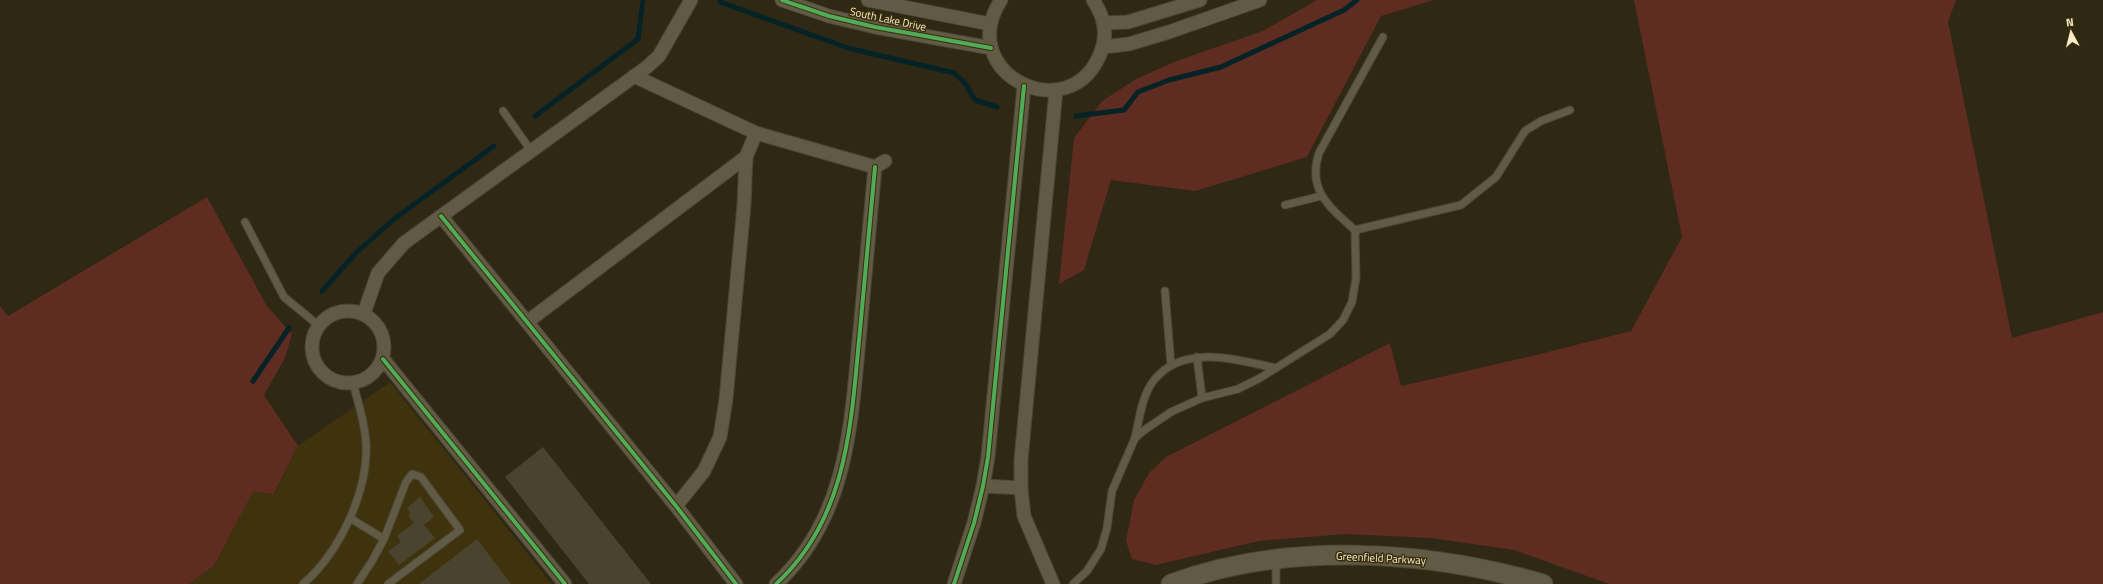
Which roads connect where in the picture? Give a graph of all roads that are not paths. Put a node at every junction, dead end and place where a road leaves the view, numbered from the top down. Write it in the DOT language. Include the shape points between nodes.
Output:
graph roads {
  1 [pos="691,0"];
  2 [pos="782,0"];
  3 [pos="868,0"];
  4 [pos="1001,0"];
  5 [pos="1093,0"];
  6 [pos="1200,0"];
  7 [pos="1260,0"];
  8 [pos="1104,23"];
  9 [pos="990,24"];
  10 [pos="1383,37"];
  11 [pos="1103,47"];
  12 [pos="991,48"];
  13 [pos="634,76"];
  14 [pos="1024,86"];
  15 [pos="1056,90"];
  16 [pos="1570,110"];
  17 [pos="503,111"];
  18 [pos="756,133"];
  19 [pos="532,152"];
  20 [pos="746,157"];
  21 [pos="1321,196"];
  22 [pos="1285,205"];
  23 [pos="442,216"];
  24 [pos="244,222"];
  25 [pos="1355,230"];
  26 [pos="1165,291"];
  27 [pos="364,313"];
  28 [pos="527,322"];
  29 [pos="318,325"];
  30 [pos="1197,357"];
  31 [pos="383,359"];
  32 [pos="1171,365"];
  33 [pos="1276,368"];
  34 [pos="353,383"];
  35 [pos="1202,398"];
  36 [pos="1135,438"];
  37 [pos="983,486"];
  38 [pos="1021,488"];
  39 [pos="676,506"];
  40 [pos="350,518"];
  41 [pos="384,539"];
  42 [pos="1276,560"];
  43 [pos="303,584"];
  44 [pos="357,584"];
  45 [pos="388,584"];
  46 [pos="565,584"];
  47 [pos="736,584"];
  48 [pos="776,584"];
  49 [pos="954,584"];
  50 [pos="1053,584"];
  51 [pos="1072,584"];
  52 [pos="1171,584"];
  53 [pos="1276,584"];
  54 [pos="1543,584"];
  1 -- 13 [label="street" via="659,56"];
  2 -- 12 [label="street, South Lake Drive" via="829,16 875,27"];
  3 -- 9 [label="street, South Lake Drive"];
  4 -- 9 [label="street"];
  5 -- 8 [label="street" via="1100,10"];
  6 -- 8 [label="street" via="1128,22"];
  7 -- 11 [label="street" via="1129,44"];
  8 -- 11 [label="street"];
  9 -- 12 [label="street"];
  10 -- 21 [label="lane" via="1320,153 1315,166"];
  11 -- 15 [label="street" via="1098,61 1087,75 1072,85"];
  12 -- 14 [label="street" via="998,64 1009,77"];
  13 -- 18 [label="street"];
  13 -- 19 [label="street"];
  14 -- 15 [label="street"];
  14 -- 37 [label="street"];
  15 -- 38 [label="street" via="1021,460"];
  16 -- 25 [label="lane" via="1541,121 1525,132 1496,177 1461,205"];
  17 -- 19 [label="lane"];
  18 -- 20 [label="street"];
  18 -- 48 [label="street" via="880,164 851,426 842,473 820,526 804,553"];
  19 -- 23 [label="street"];
  20 -- 28 [label="street"];
  20 -- 39 [label="street" via="726,399 720,437 704,471"];
  21 -- 22 [label="lane"];
  21 -- 25 [label="lane" via="1332,210"];
  23 -- 27 [label="street" via="404,243 385,264 378,273"];
  23 -- 28 [label="street"];
  24 -- 29 [label="lane" via="284,297"];
  25 -- 33 [label="lane" via="1356,278 1352,302 1343,320 1330,334"];
  26 -- 32 [label="lane"];
  27 -- 29 [label="street" via="352,310 339,311 327,316"];
  27 -- 31 [label="street" via="375,321 382,332 385,346"];
  28 -- 39 [label="street"];
  29 -- 34 [label="street" via="312,338 312,352 317,366 326,376 339,382"];
  30 -- 32 [label="lane"];
  30 -- 33 [label="lane" via="1228,358"];
  30 -- 35 [label="lane"];
  31 -- 34 [label="street" via="366,379"];
  31 -- 46 [label="street"];
  32 -- 36 [label="lane" via="1154,380 1143,404"];
  33 -- 35 [label="lane" via="1238,389"];
  34 -- 40 [label="lane" via="366,443 365,465 358,499"];
  35 -- 36 [label="lane" via="1171,412"];
  36 -- 51 [label="lane" via="1112,490 1101,549 1088,571"];
  37 -- 38 [label="street"];
  37 -- 49 [label="street"];
  38 -- 50 [label="street" via="1024,516"];
  39 -- 47 [label="street"];
  40 -- 41 [label="lane"];
  40 -- 43 [label="lane" via="314,574"];
  41 -- 44 [label="lane"];
  41 -- 45 [label="lane" via="406,482 412,474 421,477 460,530"];
  42 -- 52 [label="main road, Greenfield Parkway" via="1240,566"];
  42 -- 53 [label="lane"];
  42 -- 54 [label="main road, Greenfield Parkway" via="1352,554 1427,560 1500,571"];
}
